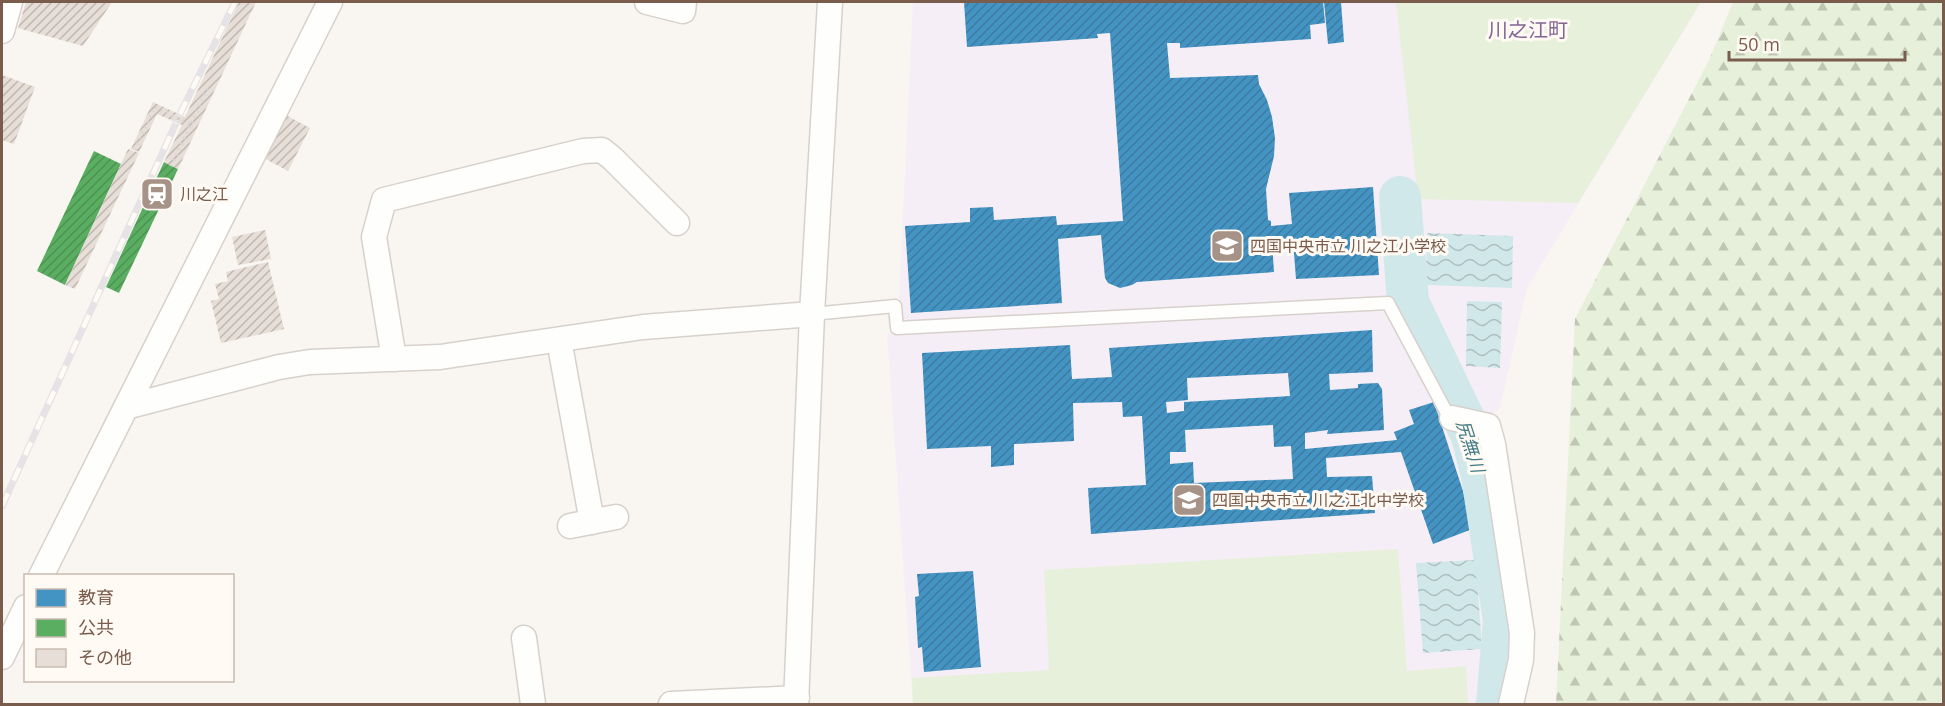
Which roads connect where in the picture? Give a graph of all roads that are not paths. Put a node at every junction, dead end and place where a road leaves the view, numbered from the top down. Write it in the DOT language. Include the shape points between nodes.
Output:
graph roads {
  1 [pos="10,2"];
  2 [pos="330,2"];
  3 [pos="647,2"];
  4 [pos="684,2"];
  5 [pos="830,2"];
  6 [pos="2,31"];
  7 [pos="677,223"];
  8 [pos="812,314"];
  9 [pos="559,340"];
  10 [pos="394,359"];
  11 [pos="126,407"];
  12 [pos="1452,418"];
  13 [pos="593,522"];
  14 [pos="42,574"];
  15 [pos="24,611"];
  16 [pos="524,638"];
  17 [pos="2,657"];
  18 [pos="797,701"];
  19 [pos="533,705"];
  20 [pos="671,705"];
  21 [pos="1511,705"];
  1 -- 6 [label="street"];
  2 -- 11 [label="street"];
  3 -- 4 [label="street" via="682,11"];
  5 -- 8 [label="street"];
  7 -- 10 [label="street" via="602,150 583,151 384,200 374,237"];
  8 -- 9 [label="street" via="643,327"];
  8 -- 12 [label="lane" via="895,306 897,328 1388,303"];
  8 -- 18 [label="street"];
  9 -- 10 [label="street" via="440,357"];
  9 -- 13 [label="street"];
  10 -- 11 [label="street" via="279,367"];
  11 -- 14 [label="street"];
  12 -- 21 [label="street" via="1488,426 1493,444 1522,633 1521,660"];
  15 -- 17 [label="street"];
  16 -- 19 [label="street"];
  18 -- 20 [label="street"];
}
